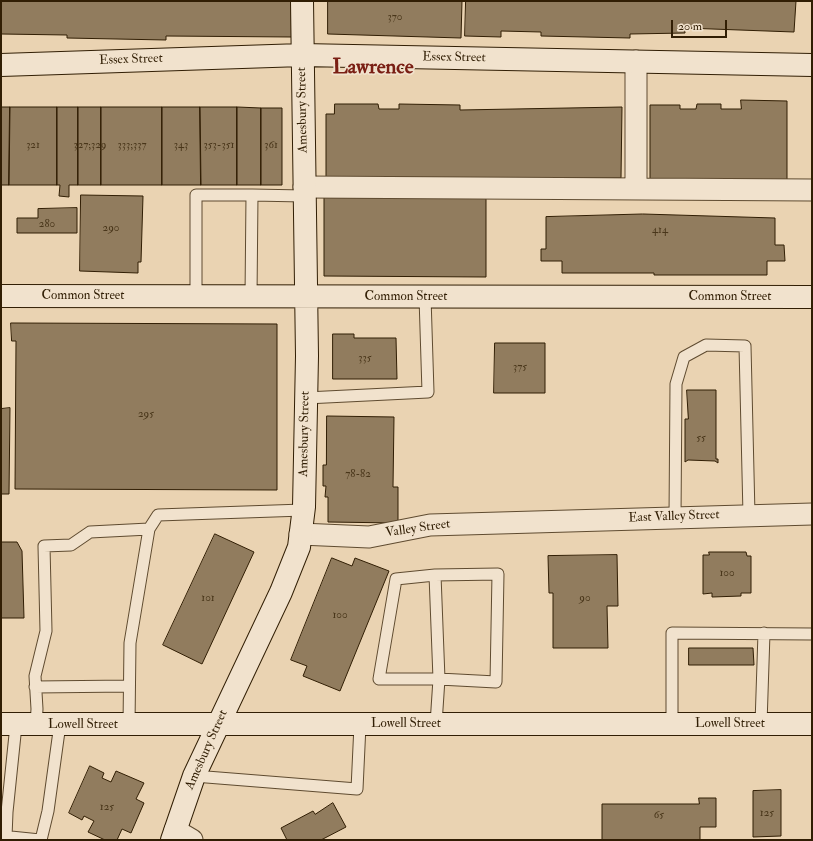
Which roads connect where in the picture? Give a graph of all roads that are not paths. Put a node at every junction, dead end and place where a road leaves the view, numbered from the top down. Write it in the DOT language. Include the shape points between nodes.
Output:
graph roads {
  1 [pos="302,1"];
  2 [pos="302,55"];
  3 [pos="636,61"];
  4 [pos="1,65"];
  5 [pos="812,65"];
  6 [pos="636,189"];
  7 [pos="812,190"];
  8 [pos="304,192"];
  9 [pos="252,195"];
  10 [pos="1,296"];
  11 [pos="196,297"];
  12 [pos="251,297"];
  13 [pos="306,297"];
  14 [pos="425,297"];
  15 [pos="812,297"];
  16 [pos="306,398"];
  17 [pos="303,510"];
  18 [pos="812,514"];
  19 [pos="749,515"];
  20 [pos="675,517"];
  21 [pos="536,522"];
  22 [pos="149,529"];
  23 [pos="300,534"];
  24 [pos="434,575"];
  25 [pos="764,633"];
  26 [pos="812,634"];
  27 [pos="439,679"];
  28 [pos="130,686"];
  29 [pos="35,687"];
  30 [pos="60,724"];
  31 [pos="436,724"];
  32 [pos="672,724"];
  33 [pos="761,724"];
  34 [pos="812,724"];
  35 [pos="18,725"];
  36 [pos="129,725"];
  37 [pos="218,725"];
  38 [pos="360,725"];
  39 [pos="194,776"];
  40 [pos="3,837"];
  41 [pos="180,837"];
  42 [pos="40,840"];
  1 -- 2 [label="main road, Amesbury Street"];
  2 -- 3 [label="main road, Essex Street"];
  2 -- 4 [label="main road, Essex Street"];
  2 -- 8 [label="main road, Amesbury Street"];
  3 -- 5 [label="main road, Essex Street"];
  3 -- 6 [label="street"];
  6 -- 7 [label="street"];
  6 -- 8 [label="street"];
  8 -- 9 [label="lane"];
  8 -- 13 [label="main road, Amesbury Street"];
  9 -- 11 [label="lane" via="196,195"];
  9 -- 12 [label="lane"];
  10 -- 11 [label="main road, Common Street"];
  11 -- 12 [label="main road, Common Street"];
  12 -- 13 [label="main road, Common Street"];
  13 -- 14 [label="main road, Common Street"];
  13 -- 16 [label="main road, Amesbury Street"];
  14 -- 15 [label="main road, Common Street"];
  14 -- 16 [label="lane" via="428,392"];
  16 -- 17 [label="main road, Amesbury Street"];
  17 -- 22 [label="lane" via="158,514"];
  17 -- 23 [label="main road, Amesbury Street"];
  18 -- 19 [label="street, East Valley Street"];
  19 -- 20 [label="street, East Valley Street"];
  19 -- 20 [label="lane" via="745,346 706,345 684,357 676,384"];
  20 -- 21 [label="street, East Valley Street"];
  21 -- 23 [label="street, Valley Street" via="430,525 369,537"];
  22 -- 28 [label="lane" via="130,643"];
  22 -- 29 [label="lane" via="90,532 72,545 44,546 46,630 35,676"];
  23 -- 37 [label="main road, Amesbury Street" via="299,547 281,592"];
  24 -- 27 [label="lane"];
  24 -- 27 [label="lane" via="396,579 379,679"];
  24 -- 27 [label="lane" via="498,574 496,682"];
  25 -- 26 [label="lane"];
  25 -- 32 [label="lane" via="672,633"];
  25 -- 33 [label="lane"];
  27 -- 31 [label="lane"];
  28 -- 29 [label="lane"];
  28 -- 36 [label="lane"];
  29 -- 35 [label="lane" via="37,709"];
  30 -- 35 [label="main road, Lowell Street"];
  30 -- 36 [label="main road, Lowell Street"];
  30 -- 42 [label="lane" via="48,811"];
  31 -- 32 [label="main road, Lowell Street"];
  31 -- 38 [label="main road, Lowell Street"];
  32 -- 33 [label="main road, Lowell Street"];
  33 -- 34 [label="main road, Lowell Street"];
  35 -- 40 [label="lane"];
  36 -- 37 [label="main road, Lowell Street"];
  37 -- 38 [label="main road, Lowell Street"];
  37 -- 39 [label="main road, Amesbury Street"];
  38 -- 39 [label="lane" via="357,788"];
  39 -- 41 [label="main road, Amesbury Street"];
  40 -- 42 [label="lane"];
}
